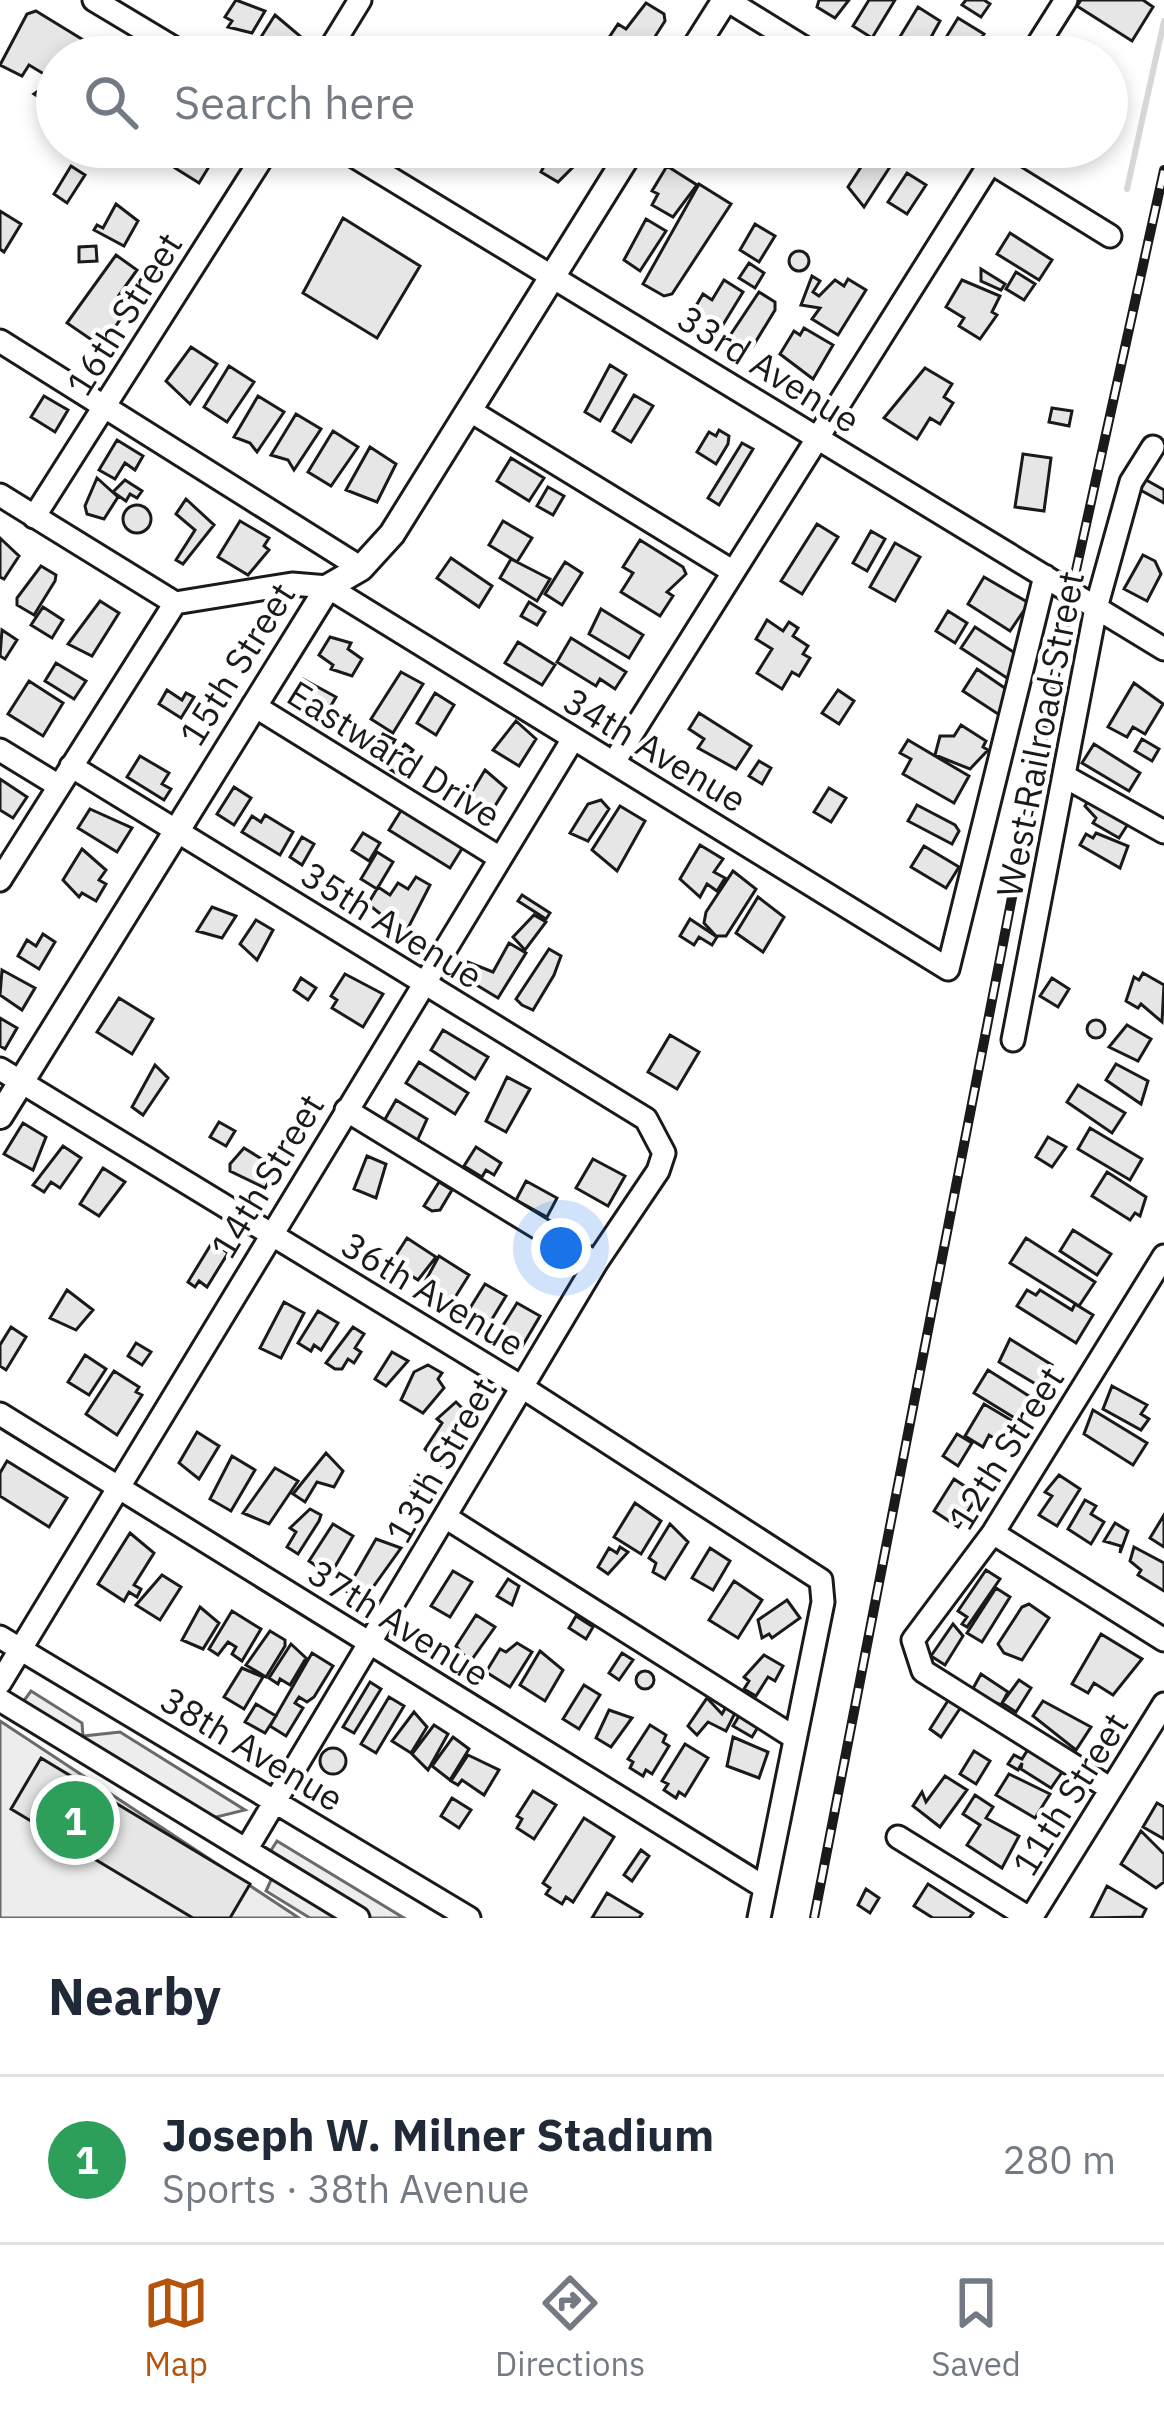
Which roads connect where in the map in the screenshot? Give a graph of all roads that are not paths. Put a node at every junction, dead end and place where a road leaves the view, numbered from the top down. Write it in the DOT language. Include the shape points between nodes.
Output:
graph roads {
  1 [pos="94,0"];
  2 [pos="360,0"];
  3 [pos="726,0"];
  4 [pos="1066,0"];
  5 [pos="154,36"];
  6 [pos="338,36"];
  7 [pos="703,36"];
  8 [pos="785,36"];
  9 [pos="1043,36"];
  10 [pos="255,168"];
  11 [pos="374,168"];
  12 [pos="620,168"];
  13 [pos="981,168"];
  14 [pos="1008,168"];
  15 [pos="1110,236"];
  16 [pos="553,274"];
  17 [pos="0,341"];
  18 [pos="106,405"];
  19 [pos="469,410"];
  20 [pos="815,437"];
  21 [pos="1154,454"];
  22 [pos="0,495"];
  23 [pos="34,517"];
  24 [pos="361,568"];
  25 [pos="732,571"];
  26 [pos="1045,576"];
  27 [pos="328,587"];
  28 [pos="175,603"];
  29 [pos="1096,608"];
  30 [pos="1164,649"];
  31 [pos="254,705"];
  32 [pos="573,739"];
  33 [pos="0,749"];
  34 [pos="614,762"];
  35 [pos="71,766"];
  36 [pos="1064,776"];
  37 [pos="59,786"];
  38 [pos="176,830"];
  39 [pos="1164,832"];
  40 [pos="500,858"];
  41 [pos="0,880"];
  42 [pos="948,969"];
  43 [pos="423,984"];
  44 [pos="1013,1040"];
  45 [pos="10,1075"];
  46 [pos="346,1110"];
  47 [pos="0,1116"];
  48 [pos="664,1153"];
  49 [pos="271,1234"];
  50 [pos="1164,1256"];
  51 [pos="596,1263"];
  52 [pos="522,1387"];
  53 [pos="0,1414"];
  54 [pos="117,1486"];
  55 [pos="447,1518"];
  56 [pos="993,1534"];
  57 [pos="1164,1640"];
  58 [pos="9,1643"];
  59 [pos="371,1644"];
  60 [pos="0,1683"];
  61 [pos="0,1700"];
  62 [pos="1164,1704"];
  63 [pos="795,1738"];
  64 [pos="1111,1789"];
  65 [pos="276,1802"];
  66 [pos="898,1837"];
  67 [pos="246,1850"];
  68 [pos="764,1887"];
  69 [pos="358,1918"];
  70 [pos="469,1918"];
  71 [pos="759,1918"];
  72 [pos="1030,1918"];
  1 -- 5 [label="street"];
  2 -- 6 [label="street"];
  3 -- 7 [label="main road"];
  3 -- 8 [label="street"];
  4 -- 9 [label="street"];
  10 -- 18 [label="street, 16th Street"];
  11 -- 16 [label="street, 33rd Avenue"];
  12 -- 16 [label="main road, 15th Street"];
  13 -- 20 [label="street"];
  14 -- 15 [label="street"];
  16 -- 19 [label="main road, 15th Street"];
  16 -- 20 [label="street, 33rd Avenue"];
  17 -- 18 [label="street"];
  18 -- 23 [label="street, 16th Street"];
  18 -- 24 [label="street"];
  19 -- 24 [label="main road, 15th Street" via="392,535"];
  19 -- 25 [label="street"];
  20 -- 25 [label="street"];
  20 -- 26 [label="street, 33rd Avenue"];
  21 -- 29 [label="street, West Railroad Street" via="1131,482"];
  22 -- 23 [label="street"];
  23 -- 28 [label="street"];
  24 -- 27 [label="main road, 15th Street"];
  25 -- 34 [label="street"];
  26 -- 29 [label="street, 33rd Avenue"];
  26 -- 42 [label="street, West Railroad Street"];
  27 -- 28 [label="street" via="292,584"];
  27 -- 31 [label="main road, 15th Street"];
  27 -- 32 [label="street, 34th Avenue"];
  28 -- 35 [label="street"];
  29 -- 30 [label="street, 33rd Avenue"];
  29 -- 36 [label="street, West Railroad Street"];
  31 -- 38 [label="main road, 15th Street"];
  31 -- 40 [label="street, Eastward Drive"];
  32 -- 34 [label="street, 34th Avenue"];
  32 -- 40 [label="street, 14th Street"];
  33 -- 37 [label="street"];
  34 -- 42 [label="street, 34th Avenue"];
  35 -- 37 [label="street"];
  35 -- 38 [label="street, 35th Avenue"];
  36 -- 39 [label="street"];
  36 -- 44 [label="street, West Railroad Street"];
  37 -- 41 [label="street"];
  38 -- 43 [label="street, 35th Avenue"];
  38 -- 45 [label="main road, 15th Street"];
  40 -- 43 [label="street, 14th Street"];
  43 -- 46 [label="street, 14th Street"];
  43 -- 48 [label="street, 35th Avenue" via="646,1119"];
  45 -- 47 [label="main road, 15th Street"];
  45 -- 49 [label="street, 36th Avenue"];
  46 -- 49 [label="street, 14th Street"];
  46 -- 51 [label="street"];
  48 -- 51 [label="street, 13th Street"];
  49 -- 52 [label="street, 36th Avenue"];
  49 -- 54 [label="street, 14th Street"];
  50 -- 56 [label="street, 12th Street"];
  51 -- 52 [label="street, 13th Street"];
  52 -- 55 [label="street, 13th Street"];
  52 -- 63 [label="street, 36th Avenue" via="814,1574 823,1586"];
  53 -- 54 [label="street, 37th Avenue"];
  54 -- 58 [label="street, 14th Street"];
  54 -- 59 [label="street, 37th Avenue"];
  55 -- 59 [label="street, 13th Street"];
  55 -- 63 [label="street"];
  56 -- 57 [label="street"];
  56 -- 64 [label="street, 12th Street" via="913,1640 923,1671"];
  58 -- 60 [label="street, 14th Street"];
  58 -- 65 [label="street, 38th Avenue"];
  59 -- 65 [label="street, 13th Street"];
  59 -- 68 [label="street, 37th Avenue"];
  61 -- 67 [label="street"];
  62 -- 64 [label="street, 11th Street"];
  63 -- 68 [label="street"];
  64 -- 72 [label="street, 11th Street"];
  65 -- 67 [label="street, 13th Street"];
  65 -- 70 [label="street, 38th Avenue"];
  66 -- 72 [label="street"];
  67 -- 69 [label="street"];
  68 -- 71 [label="street"];
}
